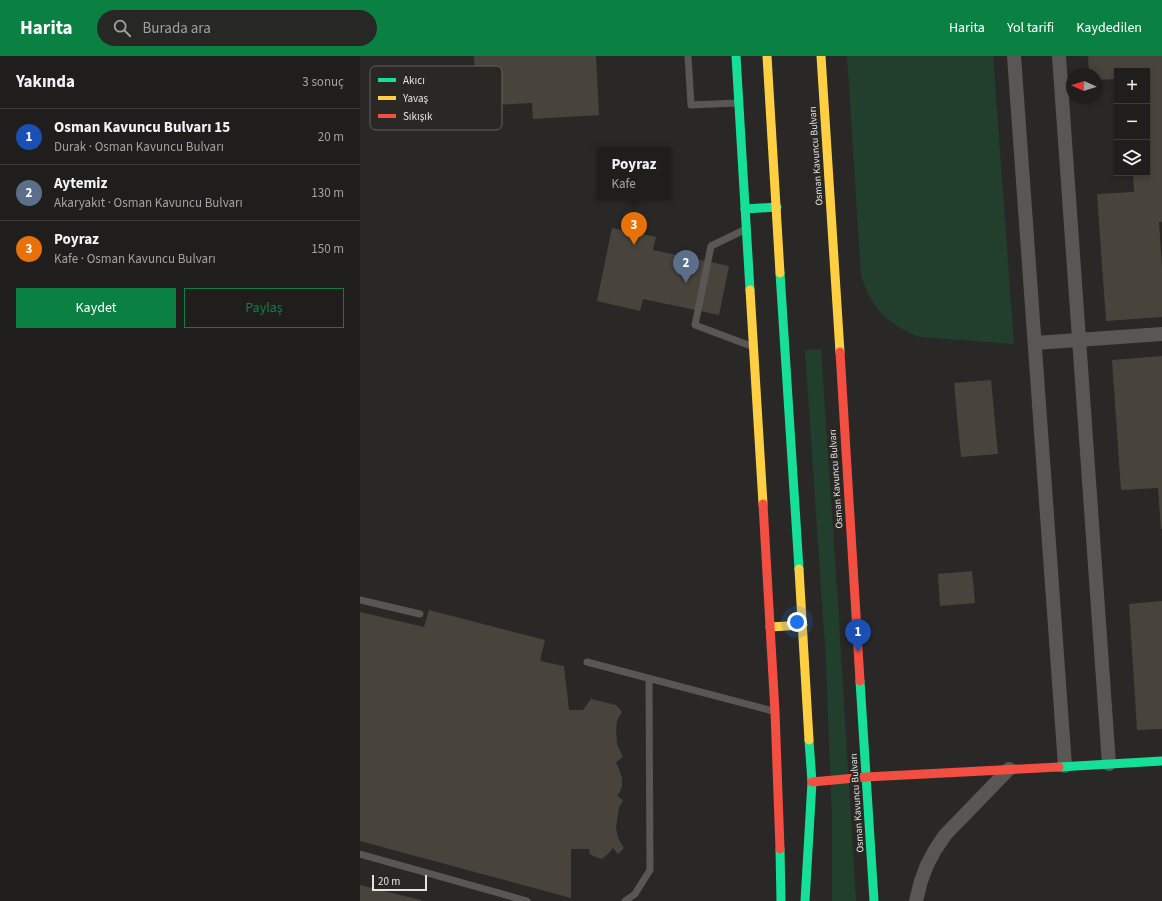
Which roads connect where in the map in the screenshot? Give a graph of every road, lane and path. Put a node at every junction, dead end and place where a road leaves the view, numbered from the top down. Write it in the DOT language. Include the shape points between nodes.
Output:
graph roads {
  1 [pos="688,56"];
  2 [pos="736,56"];
  3 [pos="767,56"];
  4 [pos="821,56"];
  5 [pos="1014,56"];
  6 [pos="1059,56"];
  7 [pos="739,103"];
  8 [pos="776,206"];
  9 [pos="745,209"];
  10 [pos="746,229"];
  11 [pos="1162,334"];
  12 [pos="1079,340"];
  13 [pos="1035,343"];
  14 [pos="753,347"];
  15 [pos="360,600"];
  16 [pos="420,614"];
  17 [pos="802,625"];
  18 [pos="770,627"];
  19 [pos="587,662"];
  20 [pos="649,679"];
  21 [pos="775,712"];
  22 [pos="1162,761"];
  23 [pos="1109,764"];
  24 [pos="1065,766"];
  25 [pos="1009,769"];
  26 [pos="866,777"];
  27 [pos="812,782"];
  28 [pos="360,854"];
  29 [pos="527,901"];
  30 [pos="626,901"];
  31 [pos="781,901"];
  32 [pos="806,901"];
  33 [pos="874,901"];
  34 [pos="916,901"];
  1 -- 7 [label="lane" via="692,105"];
  2 -- 7 [label="main road"];
  3 -- 8 [label="main road"];
  4 -- 26 [label="main road, Osman Kavuncu Bulvarı"];
  5 -- 13 [label="street"];
  6 -- 12 [label="street"];
  7 -- 9 [label="main road"];
  8 -- 9 [label="main road"];
  8 -- 17 [label="main road"];
  9 -- 10 [label="main road"];
  10 -- 14 [label="main road"];
  10 -- 14 [label="lane" via="711,246 695,325"];
  11 -- 12 [label="street"];
  12 -- 13 [label="street"];
  12 -- 23 [label="street"];
  13 -- 24 [label="street"];
  14 -- 18 [label="main road"];
  15 -- 16 [label="lane"];
  17 -- 18 [label="main road"];
  17 -- 27 [label="main road"];
  18 -- 21 [label="main road"];
  19 -- 20 [label="lane"];
  20 -- 21 [label="lane"];
  20 -- 30 [label="lane" via="650,870 635,894"];
  21 -- 31 [label="main road"];
  22 -- 23 [label="main road"];
  23 -- 24 [label="main road"];
  24 -- 25 [label="main road"];
  25 -- 26 [label="main road"];
  25 -- 34 [label="street" via="945,835 927,865"];
  26 -- 27 [label="main road"];
  26 -- 33 [label="main road, Osman Kavuncu Bulvarı"];
  27 -- 32 [label="main road"];
  28 -- 29 [label="lane"];
}
